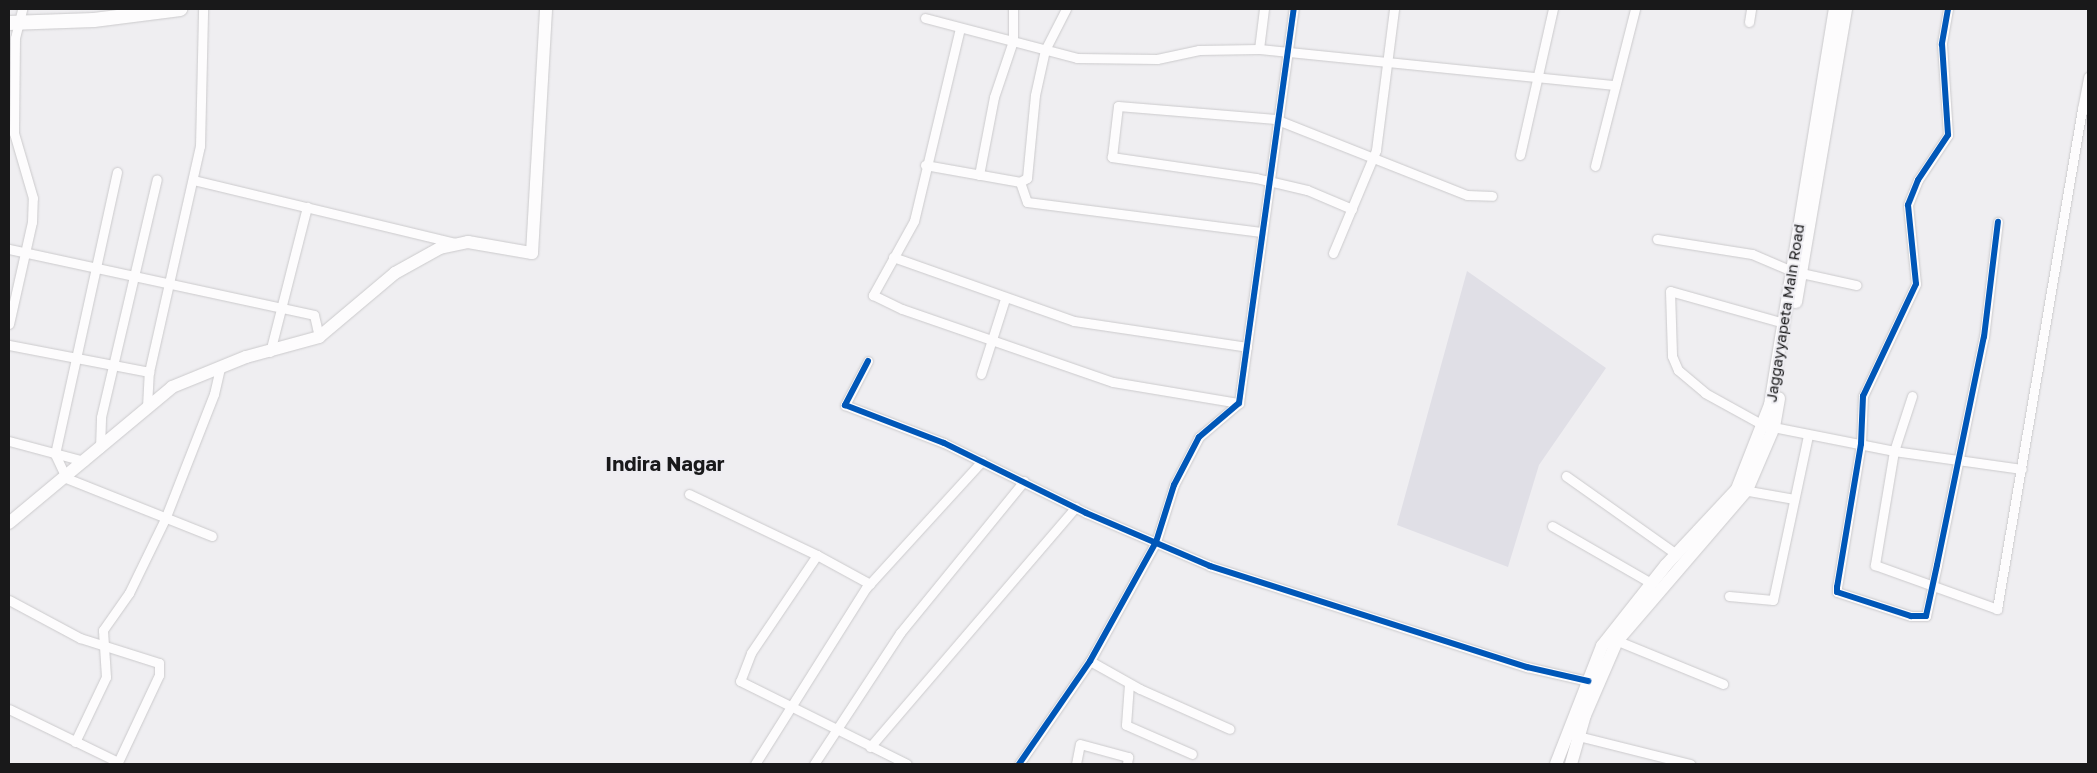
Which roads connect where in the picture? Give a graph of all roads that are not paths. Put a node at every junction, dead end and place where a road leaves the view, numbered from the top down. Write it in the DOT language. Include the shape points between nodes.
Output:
graph roads {
  1 [pos="180,9"];
  2 [pos="203,9"];
  3 [pos="546,9"];
  4 [pos="1013,9"];
  5 [pos="1066,9"];
  6 [pos="1264,9"];
  7 [pos="1294,9"];
  8 [pos="1394,9"];
  9 [pos="1553,9"];
  10 [pos="1635,9"];
  11 [pos="1751,9"];
  12 [pos="1835,9"];
  13 [pos="1846,9"];
  14 [pos="1948,9"];
  15 [pos="17,18"];
  16 [pos="925,18"];
  17 [pos="1749,22"];
  18 [pos="960,28"];
  19 [pos="1013,41"];
  20 [pos="1259,49"];
  21 [pos="1045,50"];
  22 [pos="1287,52"];
  23 [pos="1387,60"];
  24 [pos="1538,76"];
  25 [pos="2088,77"];
  26 [pos="1615,85"];
  27 [pos="2085,110"];
  28 [pos="1275,120"];
  29 [pos="1520,155"];
  30 [pos="1373,158"];
  31 [pos="925,165"];
  32 [pos="1594,166"];
  33 [pos="117,172"];
  34 [pos="979,175"];
  35 [pos="157,179"];
  36 [pos="193,180"];
  37 [pos="1267,180"];
  38 [pos="1020,182"];
  39 [pos="1492,196"];
  40 [pos="307,208"];
  41 [pos="1352,209"];
  42 [pos="1998,222"];
  43 [pos="1261,232"];
  44 [pos="1657,239"];
  45 [pos="455,243"];
  46 [pos="9,249"];
  47 [pos="24,253"];
  48 [pos="1333,253"];
  49 [pos="893,256"];
  50 [pos="96,267"];
  51 [pos="1796,272"];
  52 [pos="132,278"];
  53 [pos="168,284"];
  54 [pos="1856,285"];
  55 [pos="1005,299"];
  56 [pos="279,308"];
  57 [pos="1784,323"];
  58 [pos="9,324"];
  59 [pos="318,337"];
  60 [pos="993,342"];
  61 [pos="9,345"];
  62 [pos="1247,347"];
  63 [pos="270,352"];
  64 [pos="78,358"];
  65 [pos="868,361"];
  66 [pos="112,365"];
  67 [pos="220,367"];
  68 [pos="149,372"];
  69 [pos="982,374"];
  70 [pos="1912,396"];
  71 [pos="1239,403"];
  72 [pos="147,407"];
  73 [pos="1768,426"];
  74 [pos="1808,435"];
  75 [pos="9,441"];
  76 [pos="1861,444"];
  77 [pos="100,448"];
  78 [pos="1894,451"];
  79 [pos="55,454"];
  80 [pos="1959,460"];
  81 [pos="84,461"];
  82 [pos="982,462"];
  83 [pos="2022,469"];
  84 [pos="1566,476"];
  85 [pos="66,478"];
  86 [pos="1024,481"];
  87 [pos="1742,490"];
  88 [pos="688,494"];
  89 [pos="1794,498"];
  90 [pos="1076,507"];
  91 [pos="165,519"];
  92 [pos="9,523"];
  93 [pos="1552,526"];
  94 [pos="212,536"];
  95 [pos="1156,542"];
  96 [pos="1676,554"];
  97 [pos="817,555"];
  98 [pos="1651,583"];
  99 [pos="870,584"];
  100 [pos="1931,584"];
  101 [pos="1730,596"];
  102 [pos="9,600"];
  103 [pos="1613,639"];
  104 [pos="105,645"];
  105 [pos="1090,661"];
  106 [pos="1588,681"];
  107 [pos="1129,684"];
  108 [pos="1723,684"];
  109 [pos="791,705"];
  110 [pos="9,709"];
  111 [pos="839,729"];
  112 [pos="1230,729"];
  113 [pos="1573,735"];
  114 [pos="75,742"];
  115 [pos="870,747"];
  116 [pos="1192,754"];
  117 [pos="755,764"];
  118 [pos="814,764"];
  119 [pos="907,764"];
  120 [pos="1019,764"];
  121 [pos="1076,764"];
  122 [pos="1127,764"];
  123 [pos="1556,764"];
  124 [pos="1571,764"];
  125 [pos="1690,764"];
  1 -- 15 [label="main road"];
  2 -- 36 [label="street" via="204,65"];
  3 -- 45 [label="main road" via="534,250 530,254"];
  4 -- 19 [label="street"];
  5 -- 21 [label="street"];
  6 -- 20 [label="street"];
  7 -- 22 [label="street"];
  8 -- 23 [label="street"];
  9 -- 24 [label="street"];
  10 -- 26 [label="street"];
  11 -- 17 [label="street"];
  12 -- 51 [label="main road, Jaggayyapeta Main Road"];
  13 -- 51 [label="main road"];
  14 -- 76 [label="street" via="1942,44 1948,135 1918,180 1908,205 1916,284 1863,396"];
  15 -- 47 [label="street" via="14,133 33,198"];
  16 -- 18 [label="street"];
  18 -- 19 [label="street"];
  18 -- 31 [label="street"];
  19 -- 21 [label="street"];
  19 -- 34 [label="street" via="994,97"];
  20 -- 21 [label="street" via="1199,50 1157,59 1077,58"];
  20 -- 22 [label="street"];
  21 -- 38 [label="street" via="1035,95 1031,171"];
  22 -- 23 [label="street"];
  22 -- 28 [label="street"];
  23 -- 24 [label="street"];
  23 -- 30 [label="street"];
  24 -- 26 [label="street"];
  24 -- 29 [label="street"];
  25 -- 27 [label="street"];
  26 -- 32 [label="street"];
  27 -- 83 [label="street"];
  28 -- 30 [label="street"];
  28 -- 37 [label="street"];
  28 -- 37 [label="street" via="1118,106 1112,157"];
  30 -- 39 [label="street" via="1467,195"];
  30 -- 41 [label="street"];
  31 -- 34 [label="street"];
  31 -- 49 [label="street" via="914,221"];
  33 -- 50 [label="street"];
  34 -- 38 [label="street"];
  35 -- 52 [label="street"];
  36 -- 40 [label="street"];
  36 -- 53 [label="street"];
  37 -- 41 [label="street"];
  37 -- 43 [label="street"];
  38 -- 43 [label="street" via="1027,202"];
  40 -- 45 [label="street"];
  40 -- 56 [label="street"];
  41 -- 48 [label="street"];
  42 -- 80 [label="street" via="1984,337"];
  43 -- 62 [label="street"];
  44 -- 51 [label="street" via="1752,254"];
  45 -- 59 [label="main road" via="395,273"];
  46 -- 47 [label="street"];
  47 -- 50 [label="street"];
  47 -- 58 [label="street"];
  49 -- 55 [label="street"];
  49 -- 60 [label="street" via="874,295"];
  50 -- 52 [label="street"];
  50 -- 64 [label="street"];
  51 -- 54 [label="street"];
  51 -- 57 [label="main road, Jaggayyapeta Main Road"];
  51 -- 73 [label="main road"];
  52 -- 53 [label="street"];
  52 -- 66 [label="street"];
  53 -- 56 [label="street"];
  53 -- 68 [label="street"];
  55 -- 60 [label="street"];
  55 -- 62 [label="street" via="1112,329"];
  56 -- 59 [label="street" via="314,315"];
  56 -- 63 [label="street"];
  57 -- 73 [label="main road, Jaggayyapeta Main Road"];
  57 -- 73 [label="street" via="1670,291 1672,356 1678,370 1705,393"];
  59 -- 63 [label="main road"];
  60 -- 69 [label="street"];
  60 -- 71 [label="street" via="1113,382"];
  61 -- 64 [label="street"];
  62 -- 71 [label="street"];
  63 -- 67 [label="main road"];
  64 -- 66 [label="street"];
  64 -- 79 [label="street"];
  65 -- 82 [label="street" via="845,405"];
  66 -- 68 [label="street"];
  66 -- 77 [label="street" via="97,438"];
  67 -- 72 [label="main road" via="172,387"];
  67 -- 91 [label="street" via="214,394"];
  68 -- 72 [label="street"];
  70 -- 78 [label="street"];
  71 -- 95 [label="street" via="1199,437 1174,485"];
  72 -- 77 [label="main road"];
  73 -- 74 [label="street"];
  73 -- 87 [label="main road"];
  74 -- 76 [label="street"];
  74 -- 89 [label="street"];
  75 -- 79 [label="street"];
  76 -- 78 [label="street"];
  76 -- 100 [label="street" via="1837,592 1911,616 1926,616"];
  77 -- 81 [label="main road"];
  78 -- 80 [label="street"];
  78 -- 100 [label="street" via="1874,565"];
  79 -- 81 [label="street"];
  79 -- 85 [label="street"];
  80 -- 83 [label="street"];
  80 -- 100 [label="street"];
  81 -- 85 [label="main road"];
  82 -- 86 [label="street"];
  82 -- 99 [label="street"];
  83 -- 100 [label="street" via="1997,609"];
  84 -- 96 [label="street"];
  85 -- 91 [label="street"];
  85 -- 92 [label="main road"];
  86 -- 90 [label="street"];
  86 -- 111 [label="street" via="900,633"];
  87 -- 89 [label="street"];
  87 -- 96 [label="main road"];
  87 -- 103 [label="main road"];
  88 -- 97 [label="street"];
  89 -- 101 [label="street" via="1773,600"];
  90 -- 95 [label="street"];
  90 -- 115 [label="street"];
  91 -- 94 [label="street"];
  91 -- 104 [label="street" via="129,593 103,630"];
  93 -- 98 [label="street"];
  95 -- 105 [label="street"];
  95 -- 106 [label="street" via="1210,566 1310,599 1527,667"];
  96 -- 98 [label="main road"];
  97 -- 99 [label="street"];
  97 -- 109 [label="street" via="751,653 740,681"];
  98 -- 103 [label="main road"];
  99 -- 109 [label="street"];
  102 -- 104 [label="street" via="58,629"];
  103 -- 106 [label="main road"];
  103 -- 108 [label="street"];
  103 -- 113 [label="main road"];
  104 -- 114 [label="street" via="106,677"];
  104 -- 114 [label="street" via="159,663 160,675 118,762"];
  105 -- 107 [label="street"];
  105 -- 120 [label="street"];
  106 -- 113 [label="main road"];
  107 -- 112 [label="street"];
  107 -- 116 [label="street" via="1126,725"];
  109 -- 111 [label="street"];
  109 -- 117 [label="street"];
  110 -- 114 [label="street"];
  111 -- 115 [label="street"];
  111 -- 118 [label="street"];
  113 -- 123 [label="main road"];
  113 -- 124 [label="main road"];
  113 -- 125 [label="street"];
  115 -- 119 [label="street"];
  121 -- 122 [label="street" via="1080,744 1128,757"];
}
